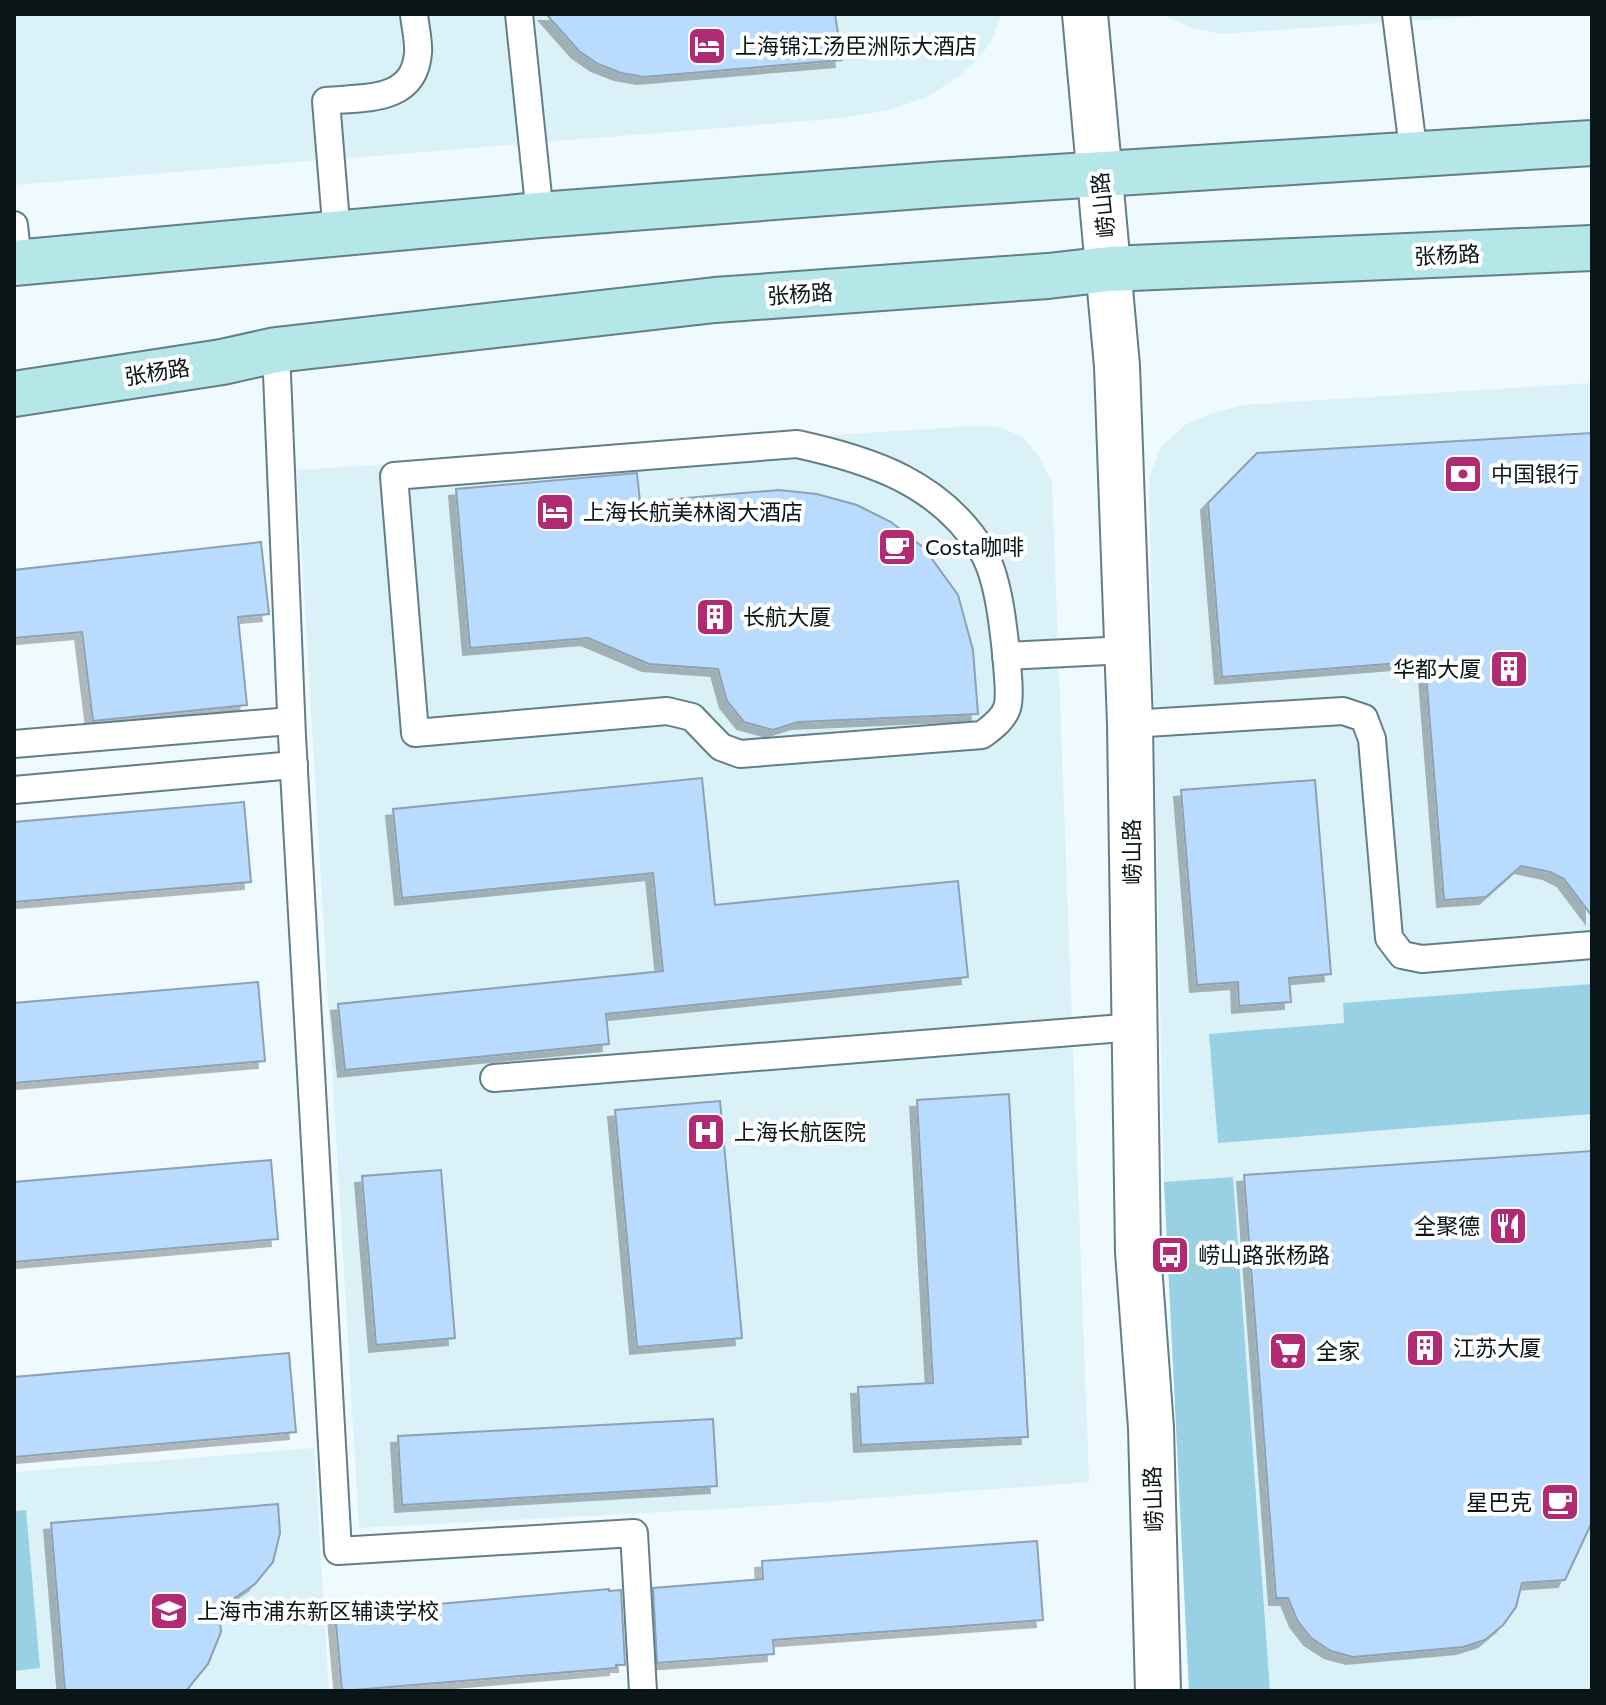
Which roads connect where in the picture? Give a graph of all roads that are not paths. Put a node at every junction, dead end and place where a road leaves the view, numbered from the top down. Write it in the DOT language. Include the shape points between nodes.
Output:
graph roads {
  1 [pos="414,14"];
  2 [pos="519,14"];
  3 [pos="1085,14"];
  4 [pos="1396,14"];
  5 [pos="1592,143"];
  6 [pos="1414,156"];
  7 [pos="1100,175"];
  8 [pos="540,215"];
  9 [pos="337,235"];
  10 [pos="1592,248"];
  11 [pos="15,260"];
  12 [pos="1109,269"];
  13 [pos="276,350"];
  14 [pos="14,362"];
  15 [pos="222,362"];
  16 [pos="14,394"];
  17 [pos="1127,650"];
  18 [pos="1006,656"];
  19 [pos="291,721"];
  20 [pos="1130,724"];
  21 [pos="14,744"];
  22 [pos="294,765"];
  23 [pos="14,790"];
  24 [pos="1592,945"];
  25 [pos="1135,1027"];
  26 [pos="494,1078"];
  27 [pos="643,1691"];
  28 [pos="1158,1691"];
  1 -- 9 [label="lane" via="418,53 411,79 390,94 326,101"];
  2 -- 8 [label="lane"];
  3 -- 7 [label="street, 崂山路"];
  4 -- 6 [label="lane"];
  5 -- 6 [label="main road"];
  6 -- 7 [label="main road"];
  7 -- 8 [label="main road"];
  7 -- 12 [label="street, 崂山路"];
  8 -- 9 [label="main road"];
  9 -- 11 [label="main road"];
  10 -- 12 [label="main road, 张杨路"];
  12 -- 13 [label="main road, 张杨路" via="715,300"];
  12 -- 17 [label="street, 崂山路"];
  13 -- 15 [label="main road, 张杨路"];
  13 -- 19 [label="lane"];
  14 -- 15 [label="main road"];
  15 -- 16 [label="main road, 张杨路"];
  17 -- 18 [label="lane"];
  17 -- 20 [label="street, 崂山路"];
  18 -- 18 [label="lane" via="1000,605 984,553 948,508 899,474 850,455 797,444 394,476 415,733 667,711 692,717 721,747 740,754 982,735 1007,708"];
  19 -- 21 [label="lane"];
  19 -- 22 [label="lane"];
  20 -- 24 [label="lane" via="1343,711 1364,718 1372,739 1389,938 1402,955 1422,959"];
  20 -- 25 [label="street, 崂山路"];
  22 -- 23 [label="lane"];
  22 -- 27 [label="lane" via="338,1551 634,1533"];
  25 -- 26 [label="lane"];
  25 -- 28 [label="street, 崂山路" via="1138,1252 1151,1428"];
}
